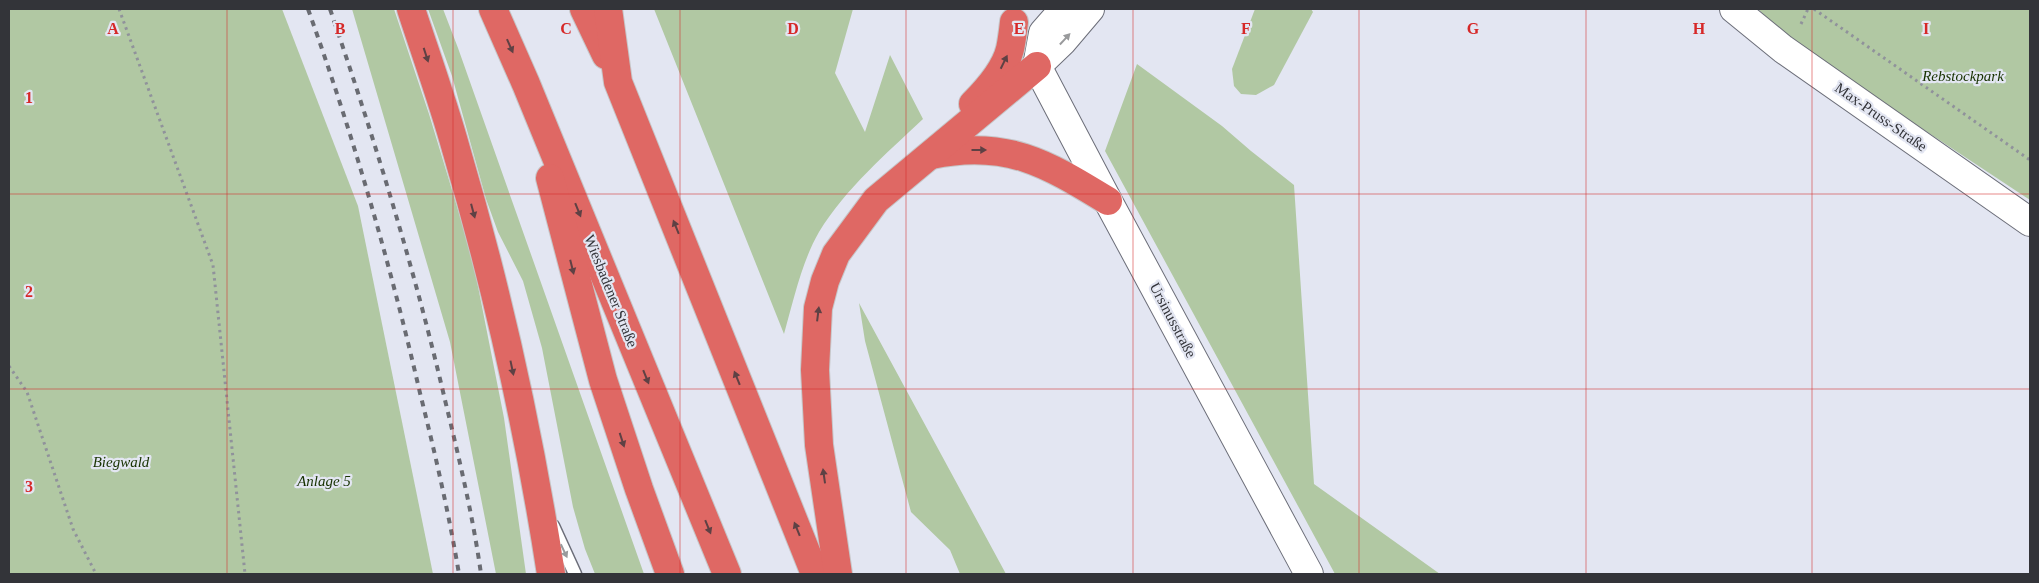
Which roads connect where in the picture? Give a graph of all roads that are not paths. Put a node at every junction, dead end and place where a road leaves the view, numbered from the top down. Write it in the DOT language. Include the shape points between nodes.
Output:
graph roads {
  1 [pos="411,9"];
  2 [pos="493,9"];
  3 [pos="584,9"];
  4 [pos="608,9"];
  5 [pos="1064,9"];
  6 [pos="1090,9"];
  7 [pos="1734,9"];
  8 [pos="1014,22"];
  9 [pos="1038,66"];
  10 [pos="618,82"];
  11 [pos="526,84"];
  12 [pos="931,156"];
  13 [pos="903,177"];
  14 [pos="1108,201"];
  15 [pos="2030,222"];
  16 [pos="539,496"];
  17 [pos="551,574"];
  18 [pos="575,574"];
  19 [pos="670,574"];
  20 [pos="727,574"];
  21 [pos="815,574"];
  22 [pos="838,574"];
  23 [pos="1309,574"];
  1 -- 16 [label="highway, one-way" via="456,149 497,299"];
  2 -- 11 [label="highway, Wiesbadener Straße, one-way"];
  3 -- 10 [label="highway"];
  4 -- 10 [label="highway"];
  5 -- 9 [label="main road" via="1043,33"];
  9 -- 6 [label="main road, one-way"];
  7 -- 15 [label="main road, Max-Pruss-Straße" via="1783,49"];
  13 -- 8 [label="highway, one-way" via="983,94 1004,65"];
  9 -- 12 [label="highway"];
  9 -- 14 [label="main road, Ursinusstraße"];
  21 -- 10 [label="highway, one-way"];
  11 -- 19 [label="highway, one-way" via="603,380"];
  11 -- 20 [label="highway, Wiesbadener Straße, one-way"];
  12 -- 13 [label="highway"];
  12 -- 14 [label="highway, one-way" via="956,150 1017,154 1049,167"];
  22 -- 13 [label="highway, one-way" via="819,445 815,370 818,308 836,254 876,200"];
  14 -- 23 [label="main road, Ursinusstraße"];
  16 -- 17 [label="highway"];
  16 -- 18 [label="lane, one-way"];
}
